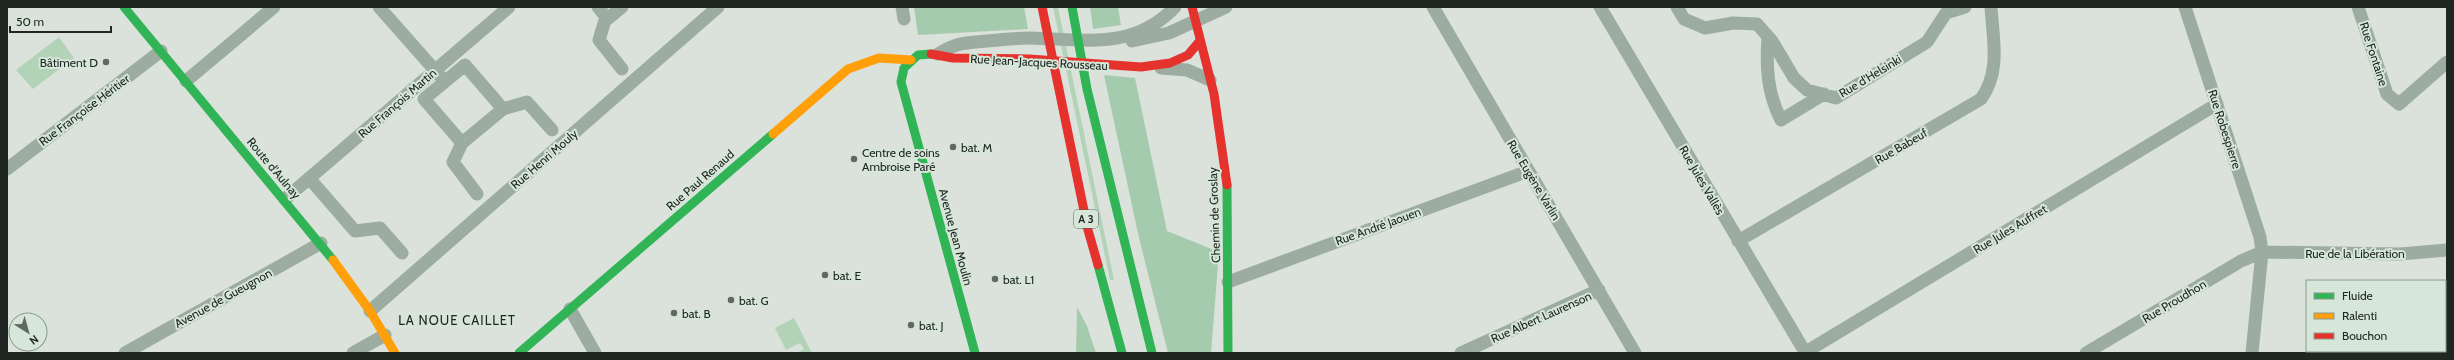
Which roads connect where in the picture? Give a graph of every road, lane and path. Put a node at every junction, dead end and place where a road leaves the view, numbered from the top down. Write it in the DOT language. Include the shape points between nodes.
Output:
graph roads {
  1 [pos="124,7"];
  2 [pos="274,7"];
  3 [pos="379,7"];
  4 [pos="509,7"];
  5 [pos="598,7"];
  6 [pos="622,7"];
  7 [pos="718,7"];
  8 [pos="1042,7"];
  9 [pos="1072,7"];
  10 [pos="1175,7"];
  11 [pos="1192,7"];
  12 [pos="1226,7"];
  13 [pos="1433,7"];
  14 [pos="1600,7"];
  15 [pos="1677,7"];
  16 [pos="1965,7"];
  17 [pos="1991,7"];
  18 [pos="2185,7"];
  19 [pos="2358,7"];
  20 [pos="605,21"];
  21 [pos="1194,21"];
  22 [pos="1768,37"];
  23 [pos="1104,42"];
  24 [pos="1199,42"];
  25 [pos="161,51"];
  26 [pos="938,54"];
  27 [pos="911,60"];
  28 [pos="2447,62"];
  29 [pos="1141,67"];
  30 [pos="622,69"];
  31 [pos="435,70"];
  32 [pos="1210,80"];
  33 [pos="186,81"];
  34 [pos="445,82"];
  35 [pos="1824,94"];
  36 [pos="2217,104"];
  37 [pos="503,109"];
  38 [pos="552,130"];
  39 [pos="462,143"];
  40 [pos="7,169"];
  41 [pos="1528,171"];
  42 [pos="309,178"];
  43 [pos="477,194"];
  44 [pos="285,199"];
  45 [pos="1738,241"];
  46 [pos="321,242"];
  47 [pos="2447,250"];
  48 [pos="2262,252"];
  49 [pos="402,253"];
  50 [pos="1228,282"];
  51 [pos="1599,290"];
  52 [pos="570,309"];
  53 [pos="370,312"];
  54 [pos="385,335"];
  55 [pos="1804,352"];
  56 [pos="125,353"];
  57 [pos="352,353"];
  58 [pos="394,353"];
  59 [pos="519,353"];
  60 [pos="595,353"];
  61 [pos="975,353"];
  62 [pos="1122,353"];
  63 [pos="1152,353"];
  64 [pos="1228,353"];
  65 [pos="1461,353"];
  66 [pos="1635,353"];
  67 [pos="2086,353"];
  68 [pos="2252,353"];
  1 -- 25 [label="main road, Route d'Aulnay"];
  2 -- 33 [label="street"];
  3 -- 31 [label="street"];
  4 -- 31 [label="street, Rue François Martin"];
  5 -- 20 [label="street" via="606,17"];
  6 -- 20 [label="street"];
  7 -- 53 [label="street, Rue Henri Mouly"];
  8 -- 62 [label="main road, A 3" via="1088,230"];
  9 -- 63 [label="main road, A 3" via="1087,89"];
  10 -- 23 [label="street, Rue Jean-Jacques Rousseau" via="1162,20 1147,29"];
  11 -- 21 [label="main road, Chemin de Groslay"];
  12 -- 21 [label="street, Rue Jean-Jacques Rousseau"];
  13 -- 41 [label="street, Rue Eugène Varlin"];
  14 -- 45 [label="street, Rue Jules Vallès"];
  15 -- 22 [label="street, Rue d'Helsinki" via="1684,19 1705,28 1733,23 1757,24"];
  16 -- 35 [label="street, Rue d'Helsinki" via="1946,13 1927,42 1836,98"];
  17 -- 45 [label="street, Rue Babeuf" via="1994,69 1992,81 1981,99"];
  18 -- 36 [label="street, Rue Robespierre"];
  19 -- 28 [label="street, Rue Fontaine" via="2387,94 2399,104"];
  20 -- 30 [label="street" via="599,40"];
  21 -- 23 [label="street, Rue Jean-Jacques Rousseau" via="1169,33 1138,41"];
  21 -- 24 [label="main road, Chemin de Groslay"];
  22 -- 35 [label="street, Rue d'Helsinki" via="1794,78 1807,90"];
  22 -- 35 [label="street" via="1766,69 1773,105 1781,120"];
  23 -- 26 [label="street, Rue Jean-Jacques Rousseau" via="1015,39 953,44"];
  24 -- 29 [label="main road, Rue Jean-Jacques Rousseau" via="1188,55 1170,63"];
  24 -- 32 [label="main road, Chemin de Groslay"];
  25 -- 33 [label="main road, Route d'Aulnay"];
  25 -- 40 [label="street, Rue Françoise Héritier"];
  26 -- 27 [label="main road, Rue Jean-Jacques Rousseau" via="918,55"];
  26 -- 29 [label="main road, Rue Jean-Jacques Rousseau" via="953,58 1029,59"];
  27 -- 52 [label="main road, Rue Paul Renaud" via="886,56 848,69"];
  27 -- 61 [label="main road, Avenue Jean Moulin" via="904,68 901,82"];
  29 -- 32 [label="street, Rue Jean-Jacques Rousseau" via="1187,70"];
  31 -- 34 [label="street"];
  31 -- 42 [label="street, Rue François Martin"];
  32 -- 50 [label="main road, Chemin de Groslay" via="1227,180"];
  33 -- 44 [label="main road, Route d'Aulnay"];
  34 -- 37 [label="street" via="465,65"];
  34 -- 39 [label="street" via="424,99"];
  36 -- 48 [label="street, Rue Robespierre" via="2260,237"];
  36 -- 55 [label="street, Rue Jules Auffret"];
  37 -- 38 [label="street" via="527,102"];
  37 -- 39 [label="street"];
  39 -- 43 [label="street" via="453,162"];
  41 -- 50 [label="street, Rue André Jaouen"];
  41 -- 51 [label="street, Rue Eugène Varlin"];
  42 -- 44 [label="street, Rue François Martin"];
  42 -- 49 [label="street" via="355,231 380,228"];
  44 -- 46 [label="main road, Route d'Aulnay"];
  45 -- 55 [label="street, Rue Jules Vallès"];
  46 -- 53 [label="main road, Route d'Aulnay"];
  46 -- 56 [label="street, Avenue de Gueugnon"];
  47 -- 48 [label="street, Rue de la Libération" via="2400,254"];
  48 -- 67 [label="street, Rue Proudhon" via="2242,261"];
  48 -- 68 [label="street, Rue Robespierre"];
  50 -- 64 [label="main road, Chemin de Groslay"];
  51 -- 65 [label="street, Rue Albert Laurenson"];
  51 -- 66 [label="street, Rue Eugène Varlin"];
  52 -- 59 [label="main road, Rue Paul Renaud"];
  52 -- 60 [label="street"];
  53 -- 54 [label="main road, Route d'Aulnay"];
  54 -- 57 [label="street"];
  54 -- 58 [label="main road, Route d'Aulnay"];
}
